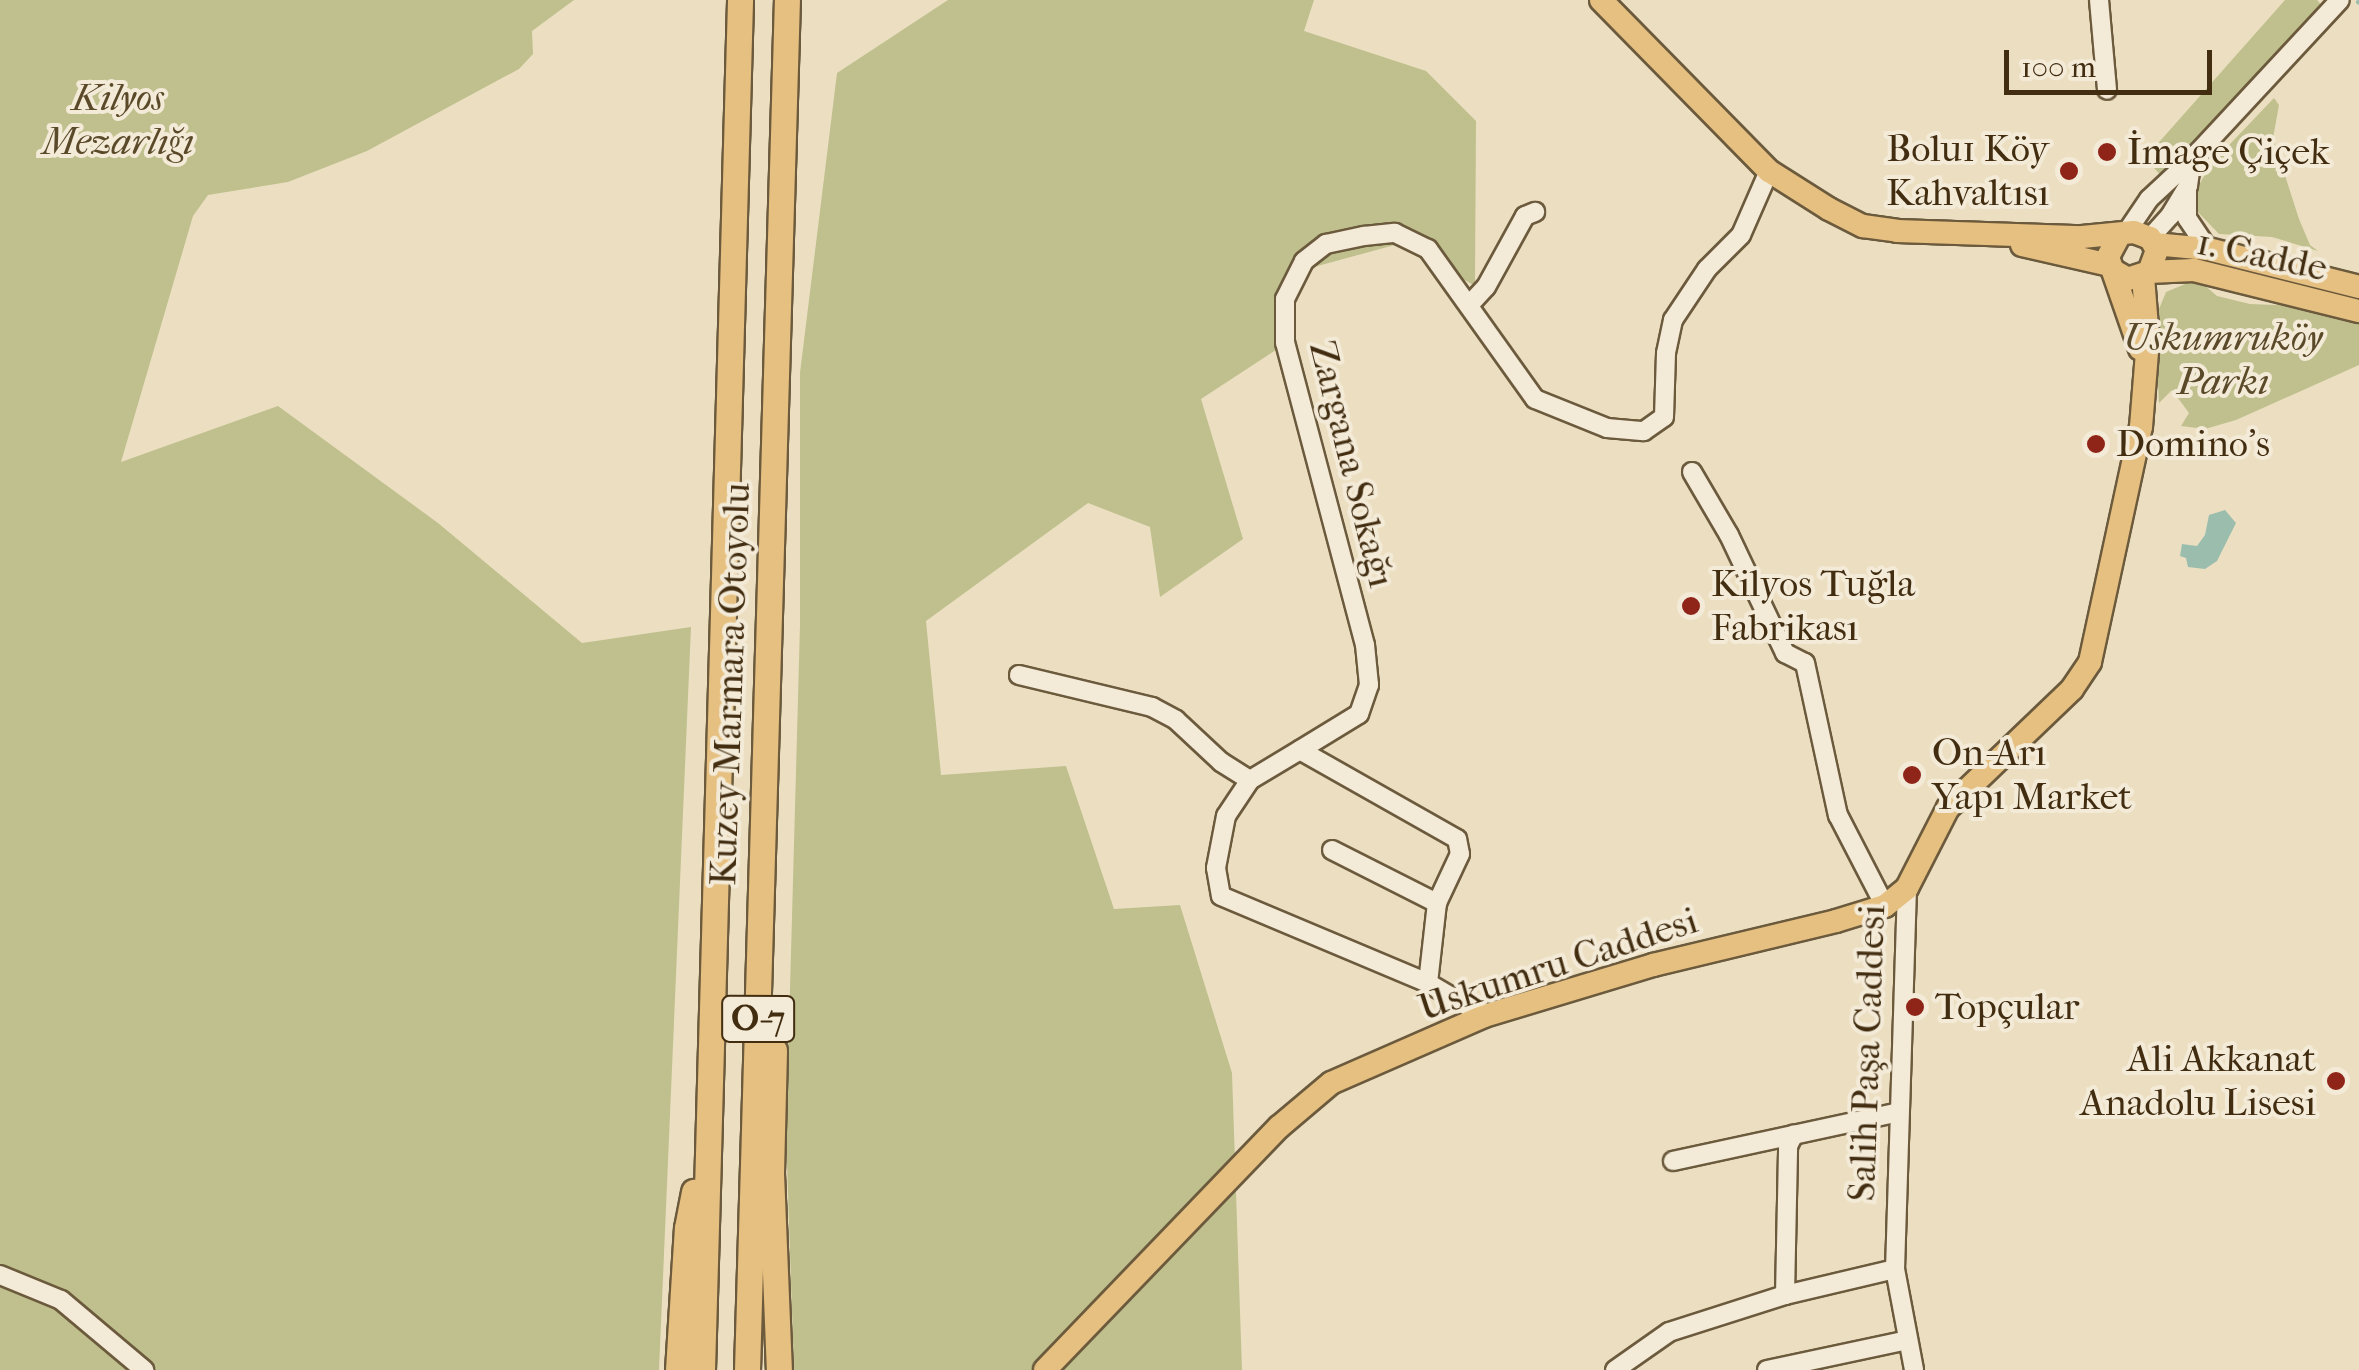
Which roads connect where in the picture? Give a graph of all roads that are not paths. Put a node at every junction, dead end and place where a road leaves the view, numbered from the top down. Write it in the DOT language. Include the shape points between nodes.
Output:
graph roads {
  1 [pos="740,0"];
  2 [pos="787,0"];
  3 [pos="1601,0"];
  4 [pos="2099,0"];
  5 [pos="2340,0"];
  6 [pos="2108,90"];
  7 [pos="2192,159"];
  8 [pos="1769,171"];
  9 [pos="2188,186"];
  10 [pos="1535,212"];
  11 [pos="2123,234"];
  12 [pos="2000,236"];
  13 [pos="2152,241"];
  14 [pos="2208,249"];
  15 [pos="2112,268"];
  16 [pos="2180,271"];
  17 [pos="2146,274"];
  18 [pos="2359,287"];
  19 [pos="1470,304"];
  20 [pos="2359,311"];
  21 [pos="2146,317"];
  22 [pos="2145,361"];
  23 [pos="1692,472"];
  24 [pos="1019,675"];
  25 [pos="1300,750"];
  26 [pos="1250,780"];
  27 [pos="1332,850"];
  28 [pos="1907,888"];
  29 [pos="1437,903"];
  30 [pos="1885,906"];
  31 [pos="762,912"];
  32 [pos="1428,983"];
  33 [pos="1484,1016"];
  34 [pos="1899,1112"];
  35 [pos="708,1123"];
  36 [pos="1794,1134"];
  37 [pos="1674,1162"];
  38 [pos="1896,1269"];
  39 [pos="0,1275"];
  40 [pos="1786,1295"];
  41 [pos="1908,1340"];
  42 [pos="144,1370"];
  43 [pos="678,1370"];
  44 [pos="702,1370"];
  45 [pos="747,1370"];
  46 [pos="778,1370"];
  47 [pos="1045,1370"];
  48 [pos="1615,1370"];
  49 [pos="1767,1370"];
  50 [pos="1914,1370"];
  1 -- 35 [label="highway, Kuzey Marmara Otoyolu / O-7"];
  2 -- 31 [label="highway, Kuzey Marmara Otoyolu / O-7"];
  3 -- 8 [label="main road"];
  4 -- 6 [label="street"];
  5 -- 7 [label="street"];
  7 -- 9 [label="street"];
  7 -- 11 [label="street"];
  8 -- 12 [label="main road" via="1863,226"];
  8 -- 19 [label="street, Zargana Sokağı" via="1740,235 1706,269 1674,320 1664,418 1644,432 1607,428 1535,399"];
  9 -- 13 [label="street"];
  9 -- 14 [label="street" via="2187,218"];
  10 -- 19 [label="street" via="1525,216"];
  11 -- 12 [label="main road"];
  11 -- 13 [label="main road"];
  11 -- 15 [label="main road" via="2109,248"];
  12 -- 15 [label="main road"];
  13 -- 14 [label="main road, 1. Cadde"];
  13 -- 17 [label="main road" via="2156,260"];
  14 -- 18 [label="main road, 1. Cadde"];
  15 -- 17 [label="main road" via="2128,279"];
  15 -- 22 [label="main road"];
  16 -- 17 [label="main road, 1. Cadde"];
  16 -- 20 [label="main road, 1. Cadde"];
  16 -- 21 [label="main road" via="2160,283"];
  17 -- 21 [label="main road, Salih Paşa Caddesi"];
  19 -- 25 [label="street, Zargana Sokağı" via="1428,249 1395,233 1326,244 1304,261 1286,299 1285,343 1360,624 1369,685 1359,714"];
  21 -- 22 [label="main road, Salih Paşa Caddesi"];
  22 -- 28 [label="main road, Salih Paşa Caddesi" via="2140,427 2090,662 2072,689 1948,808"];
  23 -- 30 [label="street" via="1784,653 1806,663 1838,814"];
  24 -- 26 [label="street" via="1152,708"];
  25 -- 26 [label="street, Zargana Sokağı"];
  25 -- 29 [label="street" via="1457,839 1460,854"];
  26 -- 32 [label="street" via="1226,816 1216,868 1221,896"];
  27 -- 29 [label="street"];
  28 -- 30 [label="main road, Uskumru Caddesi"];
  28 -- 34 [label="street, Salih Paşa Caddesi"];
  29 -- 32 [label="street"];
  30 -- 33 [label="main road, Uskumru Caddesi"];
  31 -- 45 [label="highway, Kuzey Marmara Otoyolu / O-7"];
  31 -- 46 [label="highway" via="774,1028"];
  32 -- 33 [label="street"];
  33 -- 47 [label="main road, Uskumru Caddesi" via="1330,1083 1278,1127"];
  34 -- 36 [label="street"];
  34 -- 38 [label="street, Salih Paşa Caddesi"];
  35 -- 43 [label="highway" via="687,1228"];
  35 -- 44 [label="highway, Kuzey Marmara Otoyolu / O-7"];
  36 -- 37 [label="street"];
  36 -- 40 [label="street" via="1788,1146"];
  38 -- 40 [label="street"];
  38 -- 41 [label="street, Salih Paşa Caddesi"];
  39 -- 42 [label="street" via="61,1300"];
  40 -- 48 [label="street" via="1669,1332"];
  41 -- 49 [label="street"];
  41 -- 50 [label="street, Salih Paşa Caddesi"];
}
